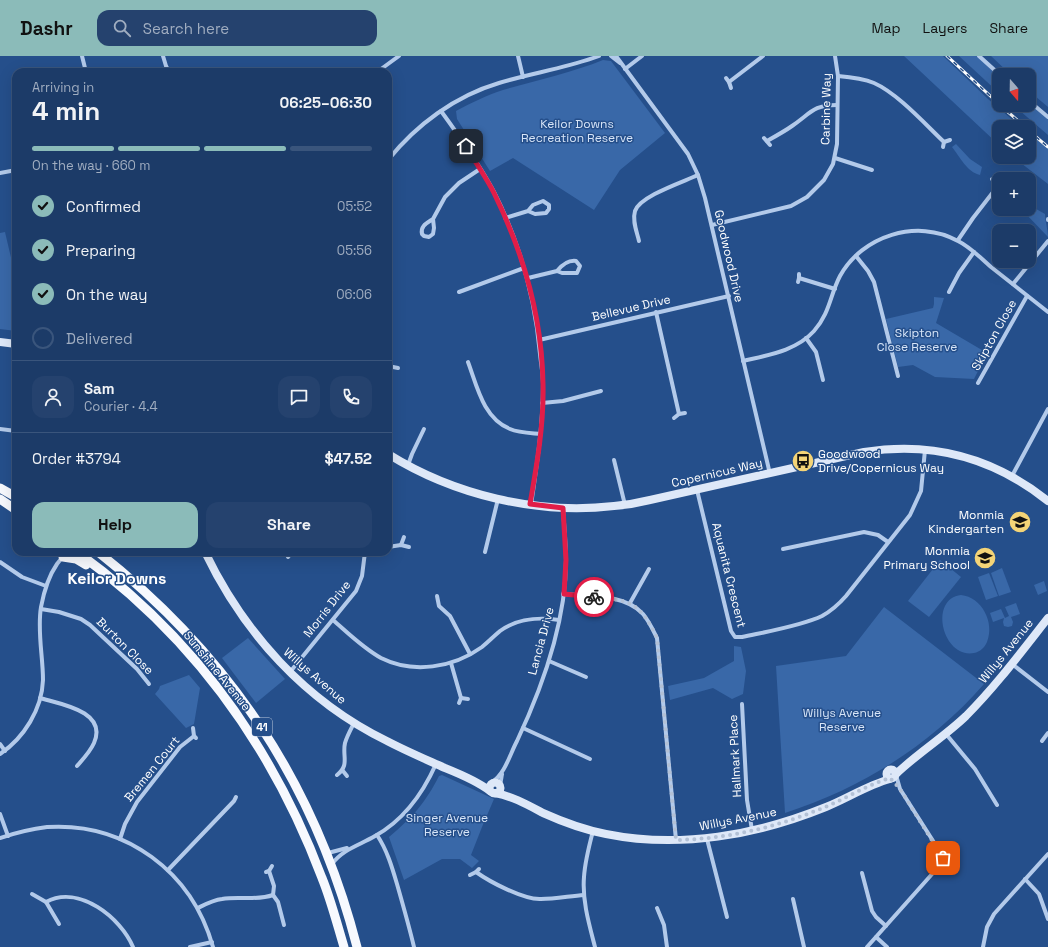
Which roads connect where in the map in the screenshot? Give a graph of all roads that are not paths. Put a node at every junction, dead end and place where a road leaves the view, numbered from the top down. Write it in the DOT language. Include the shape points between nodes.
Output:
graph roads {
  1 [pos="82,56"];
  2 [pos="163,56"];
  3 [pos="399,56"];
  4 [pos="518,56"];
  5 [pos="599,56"];
  6 [pos="611,56"];
  7 [pos="616,56"];
  8 [pos="642,56"];
  9 [pos="763,56"];
  10 [pos="835,56"];
  11 [pos="979,56"];
  12 [pos="590,57"];
  13 [pos="621,63"];
  14 [pos="166,66"];
  15 [pos="85,68"];
  16 [pos="382,68"];
  17 [pos="992,68"];
  18 [pos="625,69"];
  19 [pos="838,76"];
  20 [pos="523,77"];
  21 [pos="726,78"];
  22 [pos="729,82"];
  23 [pos="731,88"];
  24 [pos="837,105"];
  25 [pos="1036,107"];
  26 [pos="441,111"];
  27 [pos="1048,117"];
  28 [pos="950,140"];
  29 [pos="770,146"];
  30 [pos="392,155"];
  31 [pos="834,158"];
  32 [pos="480,169"];
  33 [pos="872,170"];
  34 [pos="12,171"];
  35 [pos="0,173"];
  36 [pos="698,175"];
  37 [pos="992,195"];
  38 [pos="528,211"];
  39 [pos="505,218"];
  40 [pos="433,219"];
  41 [pos="712,225"];
  42 [pos="958,240"];
  43 [pos="639,241"];
  44 [pos="1048,241"];
  45 [pos="974,252"];
  46 [pos="856,256"];
  47 [pos="524,268"];
  48 [pos="557,271"];
  49 [pos="528,278"];
  50 [pos="799,278"];
  51 [pos="1013,284"];
  52 [pos="835,289"];
  53 [pos="459,292"];
  54 [pos="949,292"];
  55 [pos="728,296"];
  56 [pos="1027,296"];
  57 [pos="656,312"];
  58 [pos="1048,312"];
  59 [pos="806,338"];
  60 [pos="539,340"];
  61 [pos="0,342"];
  62 [pos="12,344"];
  63 [pos="743,361"];
  64 [pos="468,362"];
  65 [pos="392,367"];
  66 [pos="398,368"];
  67 [pos="898,376"];
  68 [pos="823,380"];
  69 [pos="978,383"];
  70 [pos="601,392"];
  71 [pos="542,403"];
  72 [pos="1048,409"];
  73 [pos="685,413"];
  74 [pos="679,414"];
  75 [pos="674,418"];
  76 [pos="0,429"];
  77 [pos="424,429"];
  78 [pos="12,430"];
  79 [pos="541,434"];
  80 [pos="925,450"];
  81 [pos="392,456"];
  82 [pos="614,460"];
  83 [pos="408,466"];
  84 [pos="770,474"];
  85 [pos="1012,476"];
  86 [pos="0,488"];
  87 [pos="698,490"];
  88 [pos="12,495"];
  89 [pos="0,499"];
  90 [pos="498,499"];
  91 [pos="1048,501"];
  92 [pos="0,503"];
  93 [pos="530,504"];
  94 [pos="625,505"];
  95 [pos="12,508"];
  96 [pos="563,508"];
  97 [pos="12,509"];
  98 [pos="404,537"];
  99 [pos="888,542"];
  100 [pos="401,545"];
  101 [pos="392,546"];
  102 [pos="409,548"];
  103 [pos="783,549"];
  104 [pos="486,552"];
  105 [pos="62,556"];
  106 [pos="81,556"];
  107 [pos="103,556"];
  108 [pos="207,556"];
  109 [pos="365,556"];
  110 [pos="0,562"];
  111 [pos="649,569"];
  112 [pos="118,585"];
  113 [pos="46,586"];
  114 [pos="564,594"];
  115 [pos="437,596"];
  116 [pos="630,603"];
  117 [pos="41,609"];
  118 [pos="1048,618"];
  119 [pos="333,620"];
  120 [pos="559,620"];
  121 [pos="470,654"];
  122 [pos="549,661"];
  123 [pos="451,663"];
  124 [pos="1012,664"];
  125 [pos="290,672"];
  126 [pos="586,677"];
  127 [pos="149,684"];
  128 [pos="1048,692"];
  129 [pos="40,698"];
  130 [pos="460,698"];
  131 [pos="468,699"];
  132 [pos="459,703"];
  133 [pos="742,704"];
  134 [pos="354,723"];
  135 [pos="193,728"];
  136 [pos="523,728"];
  137 [pos="1048,733"];
  138 [pos="946,734"];
  139 [pos="1042,741"];
  140 [pos="0,744"];
  141 [pos="5,751"];
  142 [pos="0,754"];
  143 [pos="590,759"];
  144 [pos="436,764"];
  145 [pos="77,766"];
  146 [pos="343,771"];
  147 [pos="502,772"];
  148 [pos="338,775"];
  149 [pos="892,775"];
  150 [pos="347,776"];
  151 [pos="495,787"];
  152 [pos="236,800"];
  153 [pos="997,805"];
  154 [pos="0,814"];
  155 [pos="752,830"];
  156 [pos="593,831"];
  157 [pos="377,835"];
  158 [pos="8,836"];
  159 [pos="0,838"];
  160 [pos="120,839"];
  161 [pos="707,839"];
  162 [pos="676,840"];
  163 [pos="352,847"];
  164 [pos="328,853"];
  165 [pos="1048,854"];
  166 [pos="332,864"];
  167 [pos="272,866"];
  168 [pos="168,870"];
  169 [pos="862,873"];
  170 [pos="470,875"];
  171 [pos="1025,879"];
  172 [pos="32,894"];
  173 [pos="273,895"];
  174 [pos="584,895"];
  175 [pos="793,899"];
  176 [pos="46,902"];
  177 [pos="198,908"];
  178 [pos="657,908"];
  179 [pos="334,913"];
  180 [pos="727,916"];
  181 [pos="1048,919"];
  182 [pos="59,924"];
  183 [pos="284,925"];
  184 [pos="886,926"];
  185 [pos="876,937"];
  186 [pos="212,942"];
  187 [pos="133,947"];
  188 [pos="190,947"];
  189 [pos="213,947"];
  190 [pos="344,947"];
  191 [pos="358,947"];
  192 [pos="414,947"];
  193 [pos="595,947"];
  194 [pos="667,947"];
  195 [pos="804,947"];
  196 [pos="867,947"];
  197 [pos="887,947"];
  198 [pos="983,947"];
  1 -- 15 [label="street"];
  2 -- 14 [label="street"];
  3 -- 16 [label="street"];
  4 -- 20 [label="street"];
  5 -- 12 [label="street"];
  6 -- 13 [label="street, Goodwood Drive"];
  7 -- 13 [label="street, Goodwood Drive"];
  8 -- 18 [label="street"];
  9 -- 22 [label="street"];
  10 -- 19 [label="street, Carbine Way"];
  11 -- 17 [label="street"];
  12 -- 20 [label="street" via="566,67"];
  13 -- 18 [label="street, Goodwood Drive"];
  18 -- 36 [label="street, Goodwood Drive" via="683,145"];
  19 -- 24 [label="street, Carbine Way"];
  19 -- 28 [label="street" via="866,80 882,87 895,96 943,144"];
  20 -- 26 [label="street" via="481,90"];
  21 -- 22 [label="street"];
  22 -- 23 [label="street"];
  24 -- 29 [label="street" via="824,105 815,109 791,127 766,139"];
  24 -- 31 [label="street, Carbine Way" via="837,144"];
  25 -- 27 [label="street"];
  26 -- 30 [label="street" via="406,139"];
  26 -- 32 [label="street"];
  31 -- 33 [label="street"];
  31 -- 41 [label="street, Carbine Way" via="824,180 814,192 800,202 782,209"];
  32 -- 39 [label="street" via="494,192"];
  32 -- 40 [label="street" via="459,183 445,198"];
  34 -- 35 [label="street"];
  36 -- 41 [label="street, Goodwood Drive"];
  36 -- 43 [label="street" via="650,196 638,205 634,222"];
  37 -- 42 [label="street"];
  38 -- 38 [label="street" via="543,200 549,205 546,213 535,214"];
  38 -- 39 [label="street"];
  39 -- 47 [label="street"];
  41 -- 55 [label="street, Goodwood Drive"];
  42 -- 45 [label="street"];
  42 -- 46 [label="street" via="936,233 904,232 879,239"];
  44 -- 51 [label="street"];
  45 -- 51 [label="street"];
  45 -- 54 [label="street"];
  46 -- 52 [label="street" via="846,266"];
  46 -- 67 [label="street" via="872,276 877,289"];
  47 -- 49 [label="street"];
  47 -- 53 [label="street"];
  48 -- 48 [label="street" via="572,261 576,261 580,266 577,273"];
  48 -- 49 [label="street"];
  49 -- 60 [label="street"];
  50 -- 52 [label="street"];
  51 -- 56 [label="street"];
  52 -- 59 [label="street" via="826,314"];
  55 -- 57 [label="street, Bellevue Drive"];
  55 -- 63 [label="street, Goodwood Drive"];
  56 -- 58 [label="street"];
  56 -- 69 [label="street, Skipton Close"];
  57 -- 60 [label="street, Bellevue Drive"];
  57 -- 74 [label="street"];
  59 -- 63 [label="street" via="787,350"];
  59 -- 68 [label="street" via="816,352"];
  60 -- 71 [label="street"];
  61 -- 62 [label="street"];
  63 -- 84 [label="street, Goodwood Drive"];
  64 -- 79 [label="street" via="485,406 495,419 510,429"];
  65 -- 66 [label="street"];
  70 -- 71 [label="street"];
  71 -- 79 [label="street"];
  72 -- 85 [label="street"];
  73 -- 74 [label="street"];
  74 -- 75 [label="street"];
  76 -- 78 [label="street"];
  77 -- 83 [label="street"];
  79 -- 93 [label="street"];
  80 -- 84 [label="street, Copernicus Way" via="876,450"];
  80 -- 85 [label="street, Copernicus Way" via="948,452 976,460"];
  80 -- 99 [label="street, Aquanita Crescent" via="921,491 910,515"];
  81 -- 83 [label="street, Copernicus Way"];
  82 -- 94 [label="street"];
  83 -- 90 [label="street, Copernicus Way" via="454,486"];
  84 -- 87 [label="street, Copernicus Way"];
  85 -- 91 [label="street, Copernicus Way"];
  86 -- 88 [label="main road"];
  87 -- 94 [label="street, Copernicus Way"];
  87 -- 99 [label="street, Aquanita Crescent" via="731,631 738,638 807,622 822,616 846,596"];
  89 -- 95 [label="main road"];
  90 -- 93 [label="street, Copernicus Way"];
  90 -- 104 [label="street"];
  92 -- 97 [label="main road"];
  93 -- 96 [label="street, Copernicus Way"];
  94 -- 96 [label="street, Copernicus Way"];
  96 -- 114 [label="street, Lancia Drive" via="566,560"];
  98 -- 100 [label="street"];
  99 -- 103 [label="street" via="878,535 864,532"];
  100 -- 101 [label="street"];
  100 -- 102 [label="street"];
  105 -- 112 [label="main road" via="76,559"];
  105 -- 113 [label="street"];
  106 -- 112 [label="main road, Sunshine Avenue / 41"];
  107 -- 164 [label="main road, Sunshine Avenue / 41" via="165,610 232,685 286,766"];
  108 -- 125 [label="street, Willys Avenue" via="236,608 266,648"];
  109 -- 119 [label="street, Morris Drive" via="360,584"];
  110 -- 113 [label="street" via="22,577"];
  111 -- 116 [label="street"];
  112 -- 179 [label="main road, Sunshine Avenue / 41" via="194,660 254,739 284,790 304,831"];
  113 -- 117 [label="street"];
  114 -- 116 [label="street" via="615,598"];
  114 -- 120 [label="street, Lancia Drive"];
  115 -- 121 [label="street" via="437,607 450,616"];
  116 -- 162 [label="street" via="649,622 657,638"];
  117 -- 127 [label="street, Burton Close" via="81,619 90,625 137,669"];
  117 -- 129 [label="street" via="43,681"];
  118 -- 124 [label="street, Willys Avenue"];
  119 -- 123 [label="street" via="371,651 390,662 428,667"];
  119 -- 125 [label="street, Morris Drive"];
  120 -- 121 [label="street" via="536,618 510,625"];
  120 -- 122 [label="street, Lancia Drive"];
  121 -- 123 [label="street"];
  122 -- 126 [label="street"];
  122 -- 136 [label="street, Lancia Drive"];
  123 -- 130 [label="street"];
  124 -- 128 [label="street"];
  124 -- 138 [label="street, Willys Avenue" via="985,696"];
  125 -- 134 [label="street, Willys Avenue" via="320,699"];
  129 -- 141 [label="street" via="26,730"];
  129 -- 145 [label="street" via="81,710 92,720 95,742"];
  130 -- 131 [label="street"];
  130 -- 132 [label="street"];
  133 -- 155 [label="street, Hallmark Place" via="747,800"];
  134 -- 144 [label="street, Willys Avenue"];
  134 -- 146 [label="street" via="345,745"];
  135 -- 160 [label="street, Bremen Court" via="195,737 180,747 136,802"];
  136 -- 143 [label="street"];
  136 -- 147 [label="street, Lancia Drive"];
  137 -- 139 [label="street"];
  138 -- 149 [label="street, Willys Avenue"];
  138 -- 153 [label="street" via="975,769"];
  140 -- 141 [label="street"];
  141 -- 142 [label="street"];
  144 -- 151 [label="street, Willys Avenue"];
  144 -- 157 [label="street" via="426,786 415,801 396,821"];
  146 -- 148 [label="street"];
  146 -- 150 [label="street"];
  147 -- 151 [label="street, Lancia Drive"];
  147 -- 151 [label="street, Lancia Drive"];
  149 -- 155 [label="street, Willys Avenue" via="811,813"];
  149 -- 184 [label="street" via="942,855 943,861"];
  151 -- 156 [label="street, Willys Avenue" via="514,799"];
  152 -- 168 [label="street"];
  154 -- 158 [label="street"];
  155 -- 161 [label="street, Willys Avenue"];
  156 -- 162 [label="street, Willys Avenue" via="638,839"];
  156 -- 174 [label="street" via="585,868"];
  157 -- 163 [label="street"];
  157 -- 192 [label="street" via="394,875"];
  158 -- 159 [label="street"];
  158 -- 160 [label="street" via="35,829 59,827 86,829"];
  160 -- 168 [label="street" via="152,856"];
  161 -- 162 [label="street, Willys Avenue"];
  161 -- 180 [label="street"];
  163 -- 164 [label="street"];
  163 -- 166 [label="street" via="340,854"];
  164 -- 166 [label="main road, Sunshine Avenue / 41"];
  164 -- 179 [label="main road" via="322,863"];
  165 -- 171 [label="street"];
  166 -- 191 [label="main road, Sunshine Avenue / 41"];
  167 -- 173 [label="street" via="268,872 274,886"];
  168 -- 177 [label="street"];
  169 -- 184 [label="street" via="872,911"];
  170 -- 174 [label="street" via="477,870 489,881 531,898"];
  171 -- 181 [label="street" via="1039,894"];
  171 -- 198 [label="street" via="990,920"];
  172 -- 176 [label="street"];
  173 -- 177 [label="street" via="257,898 222,898"];
  173 -- 183 [label="street" via="278,902"];
  174 -- 193 [label="street"];
  175 -- 195 [label="street"];
  176 -- 182 [label="street"];
  176 -- 187 [label="street" via="65,897 98,907 121,927"];
  177 -- 186 [label="street"];
  178 -- 194 [label="street" via="664,925"];
  179 -- 190 [label="main road, Sunshine Avenue / 41"];
  184 -- 185 [label="street"];
  185 -- 196 [label="street"];
  185 -- 197 [label="street"];
  186 -- 188 [label="street"];
  186 -- 189 [label="street"];
}
